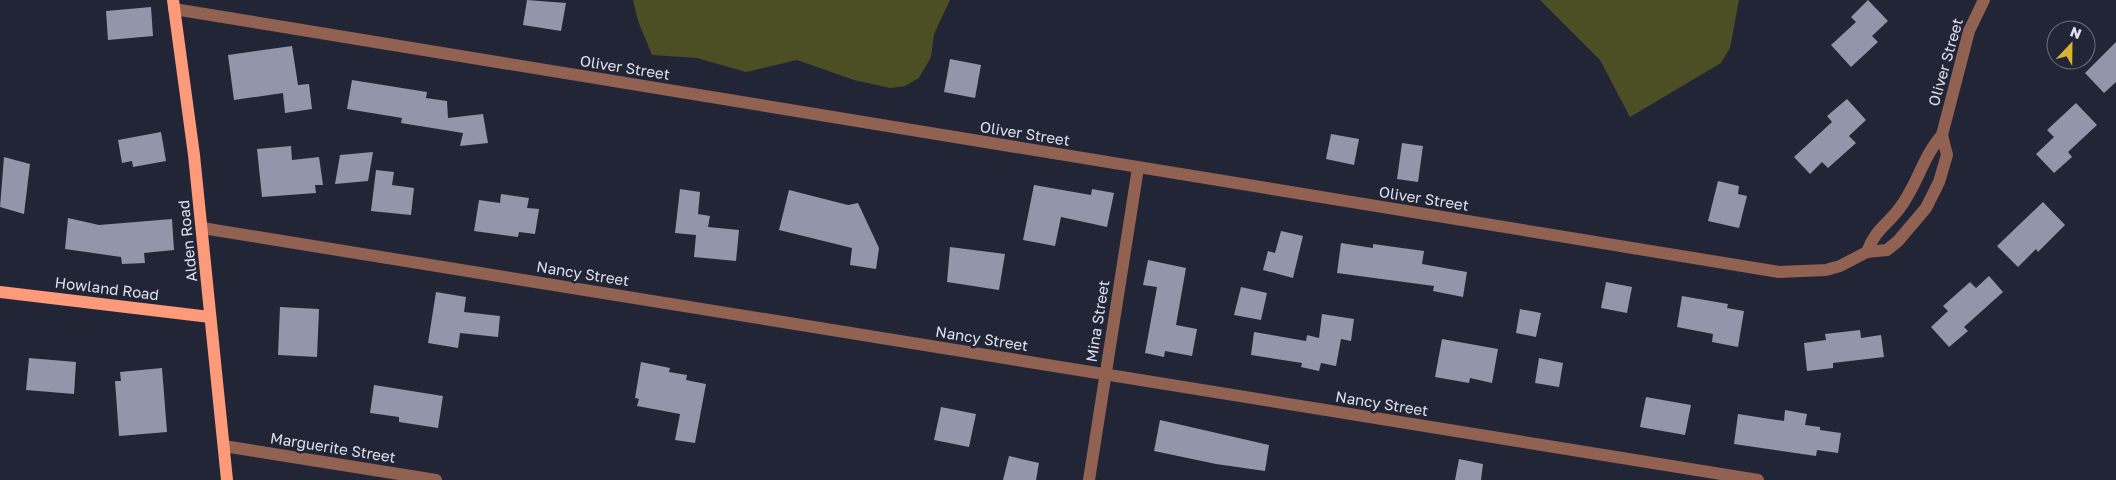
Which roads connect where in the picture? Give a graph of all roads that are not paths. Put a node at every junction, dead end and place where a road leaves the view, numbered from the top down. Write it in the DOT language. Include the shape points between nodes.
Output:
graph roads {
  1 [pos="1984,0"];
  2 [pos="173,5"];
  3 [pos="1942,135"];
  4 [pos="1138,168"];
  5 [pos="202,228"];
  6 [pos="1867,252"];
  7 [pos="0,292"];
  8 [pos="210,316"];
  9 [pos="1105,374"];
  10 [pos="224,446"];
  11 [pos="227,480"];
  12 [pos="436,480"];
  13 [pos="1089,480"];
  14 [pos="1758,480"];
  1 -- 3 [label="street, Oliver Street" via="1969,31"];
  2 -- 4 [label="street, Oliver Street"];
  2 -- 5 [label="main road, Alden Road"];
  3 -- 6 [label="street, Oliver Street" via="1930,148 1908,197 1872,236"];
  3 -- 6 [label="street, Oliver Street" via="1947,155 1939,182 1926,208 1887,250"];
  4 -- 6 [label="street, Oliver Street" via="1779,272 1826,270"];
  4 -- 9 [label="street, Mina Street"];
  5 -- 8 [label="main road, Alden Road"];
  5 -- 9 [label="street, Nancy Street"];
  7 -- 8 [label="main road, Howland Road"];
  8 -- 10 [label="main road, Alden Road"];
  9 -- 13 [label="street, Mina Street"];
  9 -- 14 [label="street, Nancy Street"];
  10 -- 11 [label="main road, Alden Road"];
  10 -- 12 [label="street, Marguerite Street"];
}
